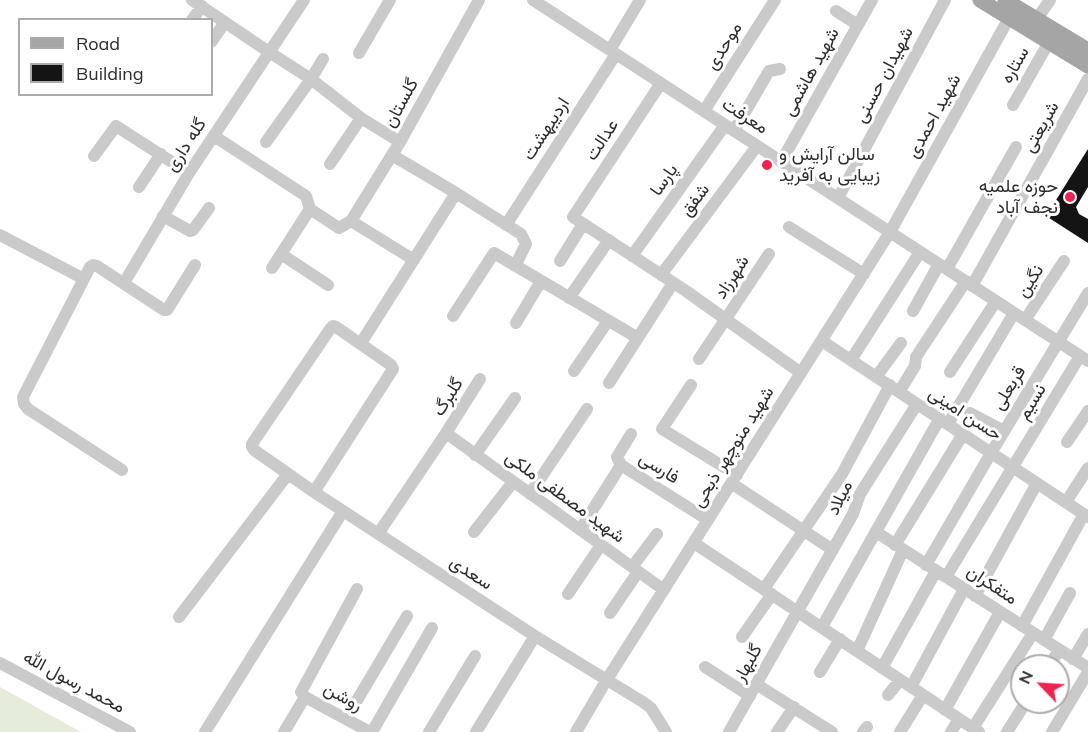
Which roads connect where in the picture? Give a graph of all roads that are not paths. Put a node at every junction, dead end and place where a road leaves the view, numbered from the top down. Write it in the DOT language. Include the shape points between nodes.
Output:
graph roads {
  1 [pos="218,0"];
  2 [pos="304,0"];
  3 [pos="390,0"];
  4 [pos="479,0"];
  5 [pos="533,0"];
  6 [pos="640,0"];
  7 [pos="775,0"];
  8 [pos="872,0"];
  9 [pos="945,0"];
  10 [pos="980,0"];
  11 [pos="1005,0"];
  12 [pos="1050,0"];
  13 [pos="551,5"];
  14 [pos="201,6"];
  15 [pos="836,11"];
  16 [pos="1009,18"];
  17 [pos="1037,19"];
  18 [pos="225,22"];
  19 [pos="858,25"];
  20 [pos="213,40"];
  21 [pos="1049,42"];
  22 [pos="1088,50"];
  23 [pos="269,52"];
  24 [pos="613,52"];
  25 [pos="359,53"];
  26 [pos="323,59"];
  27 [pos="1088,66"];
  28 [pos="780,69"];
  29 [pos="311,79"];
  30 [pos="1088,80"];
  31 [pos="661,83"];
  32 [pos="1013,105"];
  33 [pos="704,111"];
  34 [pos="361,118"];
  35 [pos="729,128"];
  36 [pos="214,136"];
  37 [pos="266,142"];
  38 [pos="400,142"];
  39 [pos="757,146"];
  40 [pos="1016,147"];
  41 [pos="161,154"];
  42 [pos="392,155"];
  43 [pos="94,156"];
  44 [pos="782,162"];
  45 [pos="330,164"];
  46 [pos="189,173"];
  47 [pos="139,187"];
  48 [pos="456,193"];
  49 [pos="838,198"];
  50 [pos="208,208"];
  51 [pos="310,209"];
  52 [pos="163,216"];
  53 [pos="351,221"];
  54 [pos="578,221"];
  55 [pos="506,225"];
  56 [pos="789,227"];
  57 [pos="890,232"];
  58 [pos="0,235"];
  59 [pos="609,240"];
  60 [pos="920,252"];
  61 [pos="281,254"];
  62 [pos="769,254"];
  63 [pos="632,256"];
  64 [pos="414,260"];
  65 [pos="560,261"];
  66 [pos="1064,261"];
  67 [pos="195,265"];
  68 [pos="516,266"];
  69 [pos="943,267"];
  70 [pos="272,268"];
  71 [pos="864,274"];
  72 [pos="661,275"];
  73 [pos="84,279"];
  74 [pos="542,281"];
  75 [pos="124,283"];
  76 [pos="673,283"];
  77 [pos="969,284"];
  78 [pos="328,285"];
  79 [pos="1088,293"];
  80 [pos="569,298"];
  81 [pos="996,301"];
  82 [pos="913,311"];
  83 [pos="1014,312"];
  84 [pos="453,316"];
  85 [pos="726,319"];
  86 [pos="1025,320"];
  87 [pos="608,321"];
  88 [pos="516,323"];
  89 [pos="638,338"];
  90 [pos="822,341"];
  91 [pos="1058,341"];
  92 [pos="361,343"];
  93 [pos="900,343"];
  94 [pos="1084,358"];
  95 [pos="699,359"];
  96 [pos="851,360"];
  97 [pos="574,371"];
  98 [pos="950,372"];
  99 [pos="801,373"];
  100 [pos="876,376"];
  101 [pos="480,380"];
  102 [pos="609,383"];
  103 [pos="691,385"];
  104 [pos="895,389"];
  105 [pos="515,398"];
  106 [pos="917,404"];
  107 [pos="587,409"];
  108 [pos="1088,411"];
  109 [pos="970,413"];
  110 [pos="944,421"];
  111 [pos="1004,431"];
  112 [pos="446,433"];
  113 [pos="631,434"];
  114 [pos="963,434"];
  115 [pos="1067,442"];
  116 [pos="991,453"];
  117 [pos="475,454"];
  118 [pos="621,465"];
  119 [pos="1014,467"];
  120 [pos="1088,468"];
  121 [pos="122,470"];
  122 [pos="288,474"];
  123 [pos="734,479"];
  124 [pos="513,482"];
  125 [pos="1037,483"];
  126 [pos="314,492"];
  127 [pos="530,494"];
  128 [pos="1066,502"];
  129 [pos="343,511"];
  130 [pos="1086,515"];
  131 [pos="708,520"];
  132 [pos="580,530"];
  133 [pos="803,531"];
  134 [pos="474,532"];
  135 [pos="876,532"];
  136 [pos="378,534"];
  137 [pos="657,534"];
  138 [pos="694,543"];
  139 [pos="601,545"];
  140 [pos="899,547"];
  141 [pos="833,550"];
  142 [pos="635,569"];
  143 [pos="936,571"];
  144 [pos="357,589"];
  145 [pos="964,589"];
  146 [pos="664,590"];
  147 [pos="768,591"];
  148 [pos="1070,593"];
  149 [pos="568,594"];
  150 [pos="975,596"];
  151 [pos="797,611"];
  152 [pos="1000,612"];
  153 [pos="610,613"];
  154 [pos="407,616"];
  155 [pos="179,617"];
  156 [pos="822,627"];
  157 [pos="432,628"];
  158 [pos="1033,633"];
  159 [pos="1088,634"];
  160 [pos="535,636"];
  161 [pos="742,637"];
  162 [pos="840,639"];
  163 [pos="1059,650"];
  164 [pos="857,651"];
  165 [pos="1056,654"];
  166 [pos="475,656"];
  167 [pos="1073,659"];
  168 [pos="0,663"];
  169 [pos="705,667"];
  170 [pos="882,668"];
  171 [pos="1088,670"];
  172 [pos="820,672"];
  173 [pos="900,680"];
  174 [pos="606,681"];
  175 [pos="756,684"];
  176 [pos="911,687"];
  177 [pos="303,694"];
  178 [pos="888,695"];
  179 [pos="923,695"];
  180 [pos="750,696"];
  181 [pos="794,707"];
  182 [pos="945,710"];
  183 [pos="1018,714"];
  184 [pos="346,719"];
  185 [pos="959,719"];
  186 [pos="976,730"];
  187 [pos="130,732"];
  188 [pos="206,732"];
  189 [pos="284,732"];
  190 [pos="371,732"];
  191 [pos="429,732"];
  192 [pos="476,732"];
  193 [pos="576,732"];
  194 [pos="666,732"];
  195 [pos="729,732"];
  196 [pos="777,732"];
  197 [pos="832,732"];
  198 [pos="900,732"];
  199 [pos="951,732"];
  200 [pos="1007,732"];
  201 [pos="1052,732"];
  1 -- 14 [label="street"];
  2 -- 23 [label="street, گله داری"];
  3 -- 25 [label="street"];
  4 -- 38 [label="street, گلستان"];
  5 -- 13 [label="street, معرفت"];
  6 -- 24 [label="street, اردیبهشت"];
  7 -- 33 [label="street, موحدی"];
  8 -- 19 [label="street, شهید هاشمی"];
  9 -- 49 [label="street, شهیدان حسنی"];
  10 -- 16 [label="main road"];
  11 -- 17 [label="main road"];
  12 -- 17 [label="street"];
  13 -- 24 [label="street, معرفت"];
  14 -- 18 [label="street"];
  15 -- 19 [label="street"];
  16 -- 21 [label="main road"];
  16 -- 57 [label="street, شهید احمدی"];
  17 -- 22 [label="main road"];
  18 -- 20 [label="street"];
  18 -- 23 [label="street"];
  19 -- 44 [label="street, شهید هاشمی"];
  21 -- 27 [label="main road"];
  21 -- 32 [label="street, ستاره"];
  23 -- 29 [label="street"];
  23 -- 36 [label="street, گله داری"];
  24 -- 31 [label="street, معرفت"];
  24 -- 55 [label="street, اردیبهشت"];
  26 -- 29 [label="street"];
  28 -- 35 [label="street, پارسا" via="769,71"];
  29 -- 34 [label="street"];
  29 -- 37 [label="street"];
  30 -- 77 [label="street, شریعتی"];
  31 -- 33 [label="street, معرفت"];
  31 -- 54 [label="street, عدالت"];
  33 -- 35 [label="street, معرفت"];
  34 -- 38 [label="street"];
  34 -- 45 [label="street"];
  35 -- 39 [label="street, معرفت"];
  35 -- 63 [label="street, پارسا"];
  36 -- 46 [label="street, گله داری"];
  36 -- 51 [label="street" via="306,196"];
  38 -- 42 [label="street, گلستان"];
  39 -- 44 [label="street, معرفت"];
  39 -- 72 [label="street, شفق"];
  40 -- 69 [label="street"];
  41 -- 43 [label="street" via="116,126"];
  41 -- 46 [label="street"];
  41 -- 47 [label="street"];
  42 -- 48 [label="street"];
  42 -- 53 [label="street, گلستان"];
  44 -- 49 [label="street, معرفت"];
  46 -- 52 [label="street, گله داری"];
  48 -- 55 [label="street"];
  48 -- 64 [label="street"];
  49 -- 57 [label="street, معرفت"];
  50 -- 52 [label="street" via="190,231"];
  51 -- 53 [label="street" via="339,228"];
  51 -- 61 [label="street"];
  52 -- 75 [label="street, گله داری"];
  53 -- 64 [label="street"];
  54 -- 59 [label="street"];
  54 -- 65 [label="street, عدالت"];
  55 -- 68 [label="street" via="521,234 526,244"];
  56 -- 71 [label="street"];
  57 -- 60 [label="street, معرفت"];
  57 -- 71 [label="street, شهید منوچهر ذبحی"];
  58 -- 73 [label="street"];
  59 -- 63 [label="street"];
  59 -- 80 [label="street"];
  60 -- 69 [label="street, معرفت"];
  60 -- 96 [label="street"];
  61 -- 70 [label="street"];
  61 -- 78 [label="street"];
  62 -- 85 [label="street, شهرزاد"];
  63 -- 72 [label="street"];
  64 -- 92 [label="street"];
  66 -- 86 [label="street, نگین"];
  67 -- 75 [label="street" via="166,310"];
  68 -- 74 [label="street"];
  68 -- 84 [label="street" via="494,253"];
  69 -- 77 [label="street, معرفت"];
  69 -- 82 [label="street"];
  71 -- 90 [label="street, شهید منوچهر ذبحی"];
  72 -- 76 [label="street"];
  73 -- 75 [label="street" via="93,265"];
  73 -- 121 [label="street" via="23,397 24,404"];
  74 -- 80 [label="street"];
  74 -- 88 [label="street"];
  76 -- 85 [label="street"];
  76 -- 89 [label="street"];
  77 -- 81 [label="street, معرفت"];
  77 -- 104 [label="street, شریعتی" via="916,357 915,366"];
  79 -- 91 [label="street, قربعلی"];
  80 -- 87 [label="street"];
  81 -- 83 [label="street, معرفت"];
  81 -- 98 [label="street"];
  83 -- 86 [label="street, معرفت"];
  83 -- 110 [label="street"];
  85 -- 95 [label="street, شهرزاد"];
  85 -- 99 [label="street"];
  86 -- 91 [label="street, معرفت"];
  87 -- 89 [label="street"];
  87 -- 97 [label="street"];
  89 -- 102 [label="street"];
  90 -- 96 [label="street, حسن امینی"];
  90 -- 99 [label="street, شهید منوچهر ذبحی"];
  91 -- 94 [label="street, معرفت"];
  91 -- 111 [label="street, قربعلی"];
  92 -- 122 [label="street, سعدی" via="333,326 252,444"];
  92 -- 126 [label="street" via="393,369"];
  93 -- 100 [label="street"];
  94 -- 119 [label="street, نسیم"];
  96 -- 100 [label="street, حسن امینی"];
  99 -- 123 [label="street, شهید منوچهر ذبحی"];
  100 -- 104 [label="street, حسن امینی"];
  101 -- 112 [label="street, گلبرگ"];
  103 -- 123 [label="street" via="662,429"];
  104 -- 106 [label="street, حسن امینی"];
  104 -- 133 [label="street, شریعتی"];
  105 -- 117 [label="street"];
  106 -- 110 [label="street, حسن امینی"];
  106 -- 141 [label="street, میلاد" via="860,494 854,514"];
  107 -- 127 [label="street"];
  108 -- 115 [label="street"];
  109 -- 111 [label="street"];
  110 -- 114 [label="street, حسن امینی"];
  110 -- 135 [label="street"];
  111 -- 116 [label="street, قربعلی"];
  112 -- 117 [label="street, شهید مصطفی ملکی"];
  112 -- 136 [label="street, گلبرگ"];
  113 -- 118 [label="street" via="617,456"];
  114 -- 116 [label="street, حسن امینی"];
  114 -- 140 [label="street"];
  116 -- 119 [label="street, حسن امینی"];
  116 -- 143 [label="street, قربعلی"];
  117 -- 124 [label="street, شهید مصطفی ملکی"];
  118 -- 131 [label="street, فارسی"];
  118 -- 132 [label="street"];
  119 -- 125 [label="street, حسن امینی"];
  119 -- 143 [label="street, نسیم"];
  120 -- 128 [label="street"];
  122 -- 126 [label="street, سعدی"];
  122 -- 155 [label="street"];
  123 -- 131 [label="street, شهید منوچهر ذبحی"];
  123 -- 133 [label="street"];
  124 -- 127 [label="street, شهید مصطفی ملکی"];
  124 -- 134 [label="street"];
  125 -- 128 [label="street, حسن امینی"];
  125 -- 150 [label="street"];
  126 -- 129 [label="street, سعدی"];
  127 -- 132 [label="street, شهید مصطفی ملکی"];
  128 -- 130 [label="street, حسن امینی"];
  129 -- 136 [label="street, سعدی"];
  129 -- 188 [label="street"];
  130 -- 158 [label="street"];
  131 -- 138 [label="street, شهید منوچهر ذبحی"];
  132 -- 139 [label="street, شهید مصطفی ملکی"];
  133 -- 141 [label="street"];
  133 -- 147 [label="street, شریعتی"];
  135 -- 140 [label="street, متفکران"];
  135 -- 156 [label="street"];
  136 -- 160 [label="street, سعدی"];
  137 -- 142 [label="street"];
  138 -- 146 [label="street, شهید منوچهر ذبحی"];
  138 -- 147 [label="street"];
  139 -- 142 [label="street, شهید مصطفی ملکی"];
  139 -- 149 [label="street"];
  140 -- 143 [label="street, متفکران"];
  140 -- 164 [label="street"];
  141 -- 151 [label="street, میلاد"];
  142 -- 146 [label="street, شهید مصطفی ملکی"];
  142 -- 153 [label="street"];
  143 -- 145 [label="street, متفکران"];
  143 -- 170 [label="street"];
  144 -- 177 [label="street"];
  145 -- 150 [label="street, متفکران"];
  145 -- 176 [label="street"];
  146 -- 174 [label="street, شهید منوچهر ذبحی"];
  147 -- 151 [label="street"];
  147 -- 161 [label="street, شریعتی"];
  148 -- 158 [label="street"];
  150 -- 152 [label="street, متفکران"];
  151 -- 156 [label="street"];
  151 -- 175 [label="street, گلبهار"];
  152 -- 158 [label="street, متفکران"];
  152 -- 182 [label="street"];
  154 -- 184 [label="street"];
  156 -- 162 [label="street"];
  157 -- 190 [label="street"];
  158 -- 163 [label="street, متفکران"];
  158 -- 186 [label="street"];
  159 -- 167 [label="street"];
  160 -- 174 [label="street, سعدی"];
  160 -- 192 [label="street"];
  162 -- 164 [label="street"];
  162 -- 172 [label="street"];
  163 -- 165 [label="street"];
  163 -- 167 [label="street, متفکران"];
  164 -- 170 [label="street"];
  166 -- 191 [label="street"];
  167 -- 171 [label="street, متفکران"];
  168 -- 187 [label="street, محمد رسول الله"];
  169 -- 180 [label="street"];
  170 -- 173 [label="street"];
  171 -- 201 [label="street"];
  173 -- 176 [label="street"];
  173 -- 178 [label="street"];
  174 -- 193 [label="street, شهید منوچهر ذبحی"];
  174 -- 194 [label="street, سعدی" via="651,708"];
  175 -- 180 [label="street, گلبهار"];
  175 -- 181 [label="street"];
  176 -- 179 [label="street"];
  177 -- 184 [label="street, روشن"];
  177 -- 189 [label="street"];
  179 -- 182 [label="street"];
  179 -- 198 [label="street"];
  180 -- 195 [label="street, گلبهار"];
  181 -- 196 [label="street"];
  181 -- 197 [label="street"];
  182 -- 185 [label="street"];
  183 -- 200 [label="street"];
  184 -- 190 [label="street, روشن"];
  185 -- 186 [label="street"];
  185 -- 199 [label="street"];
}
